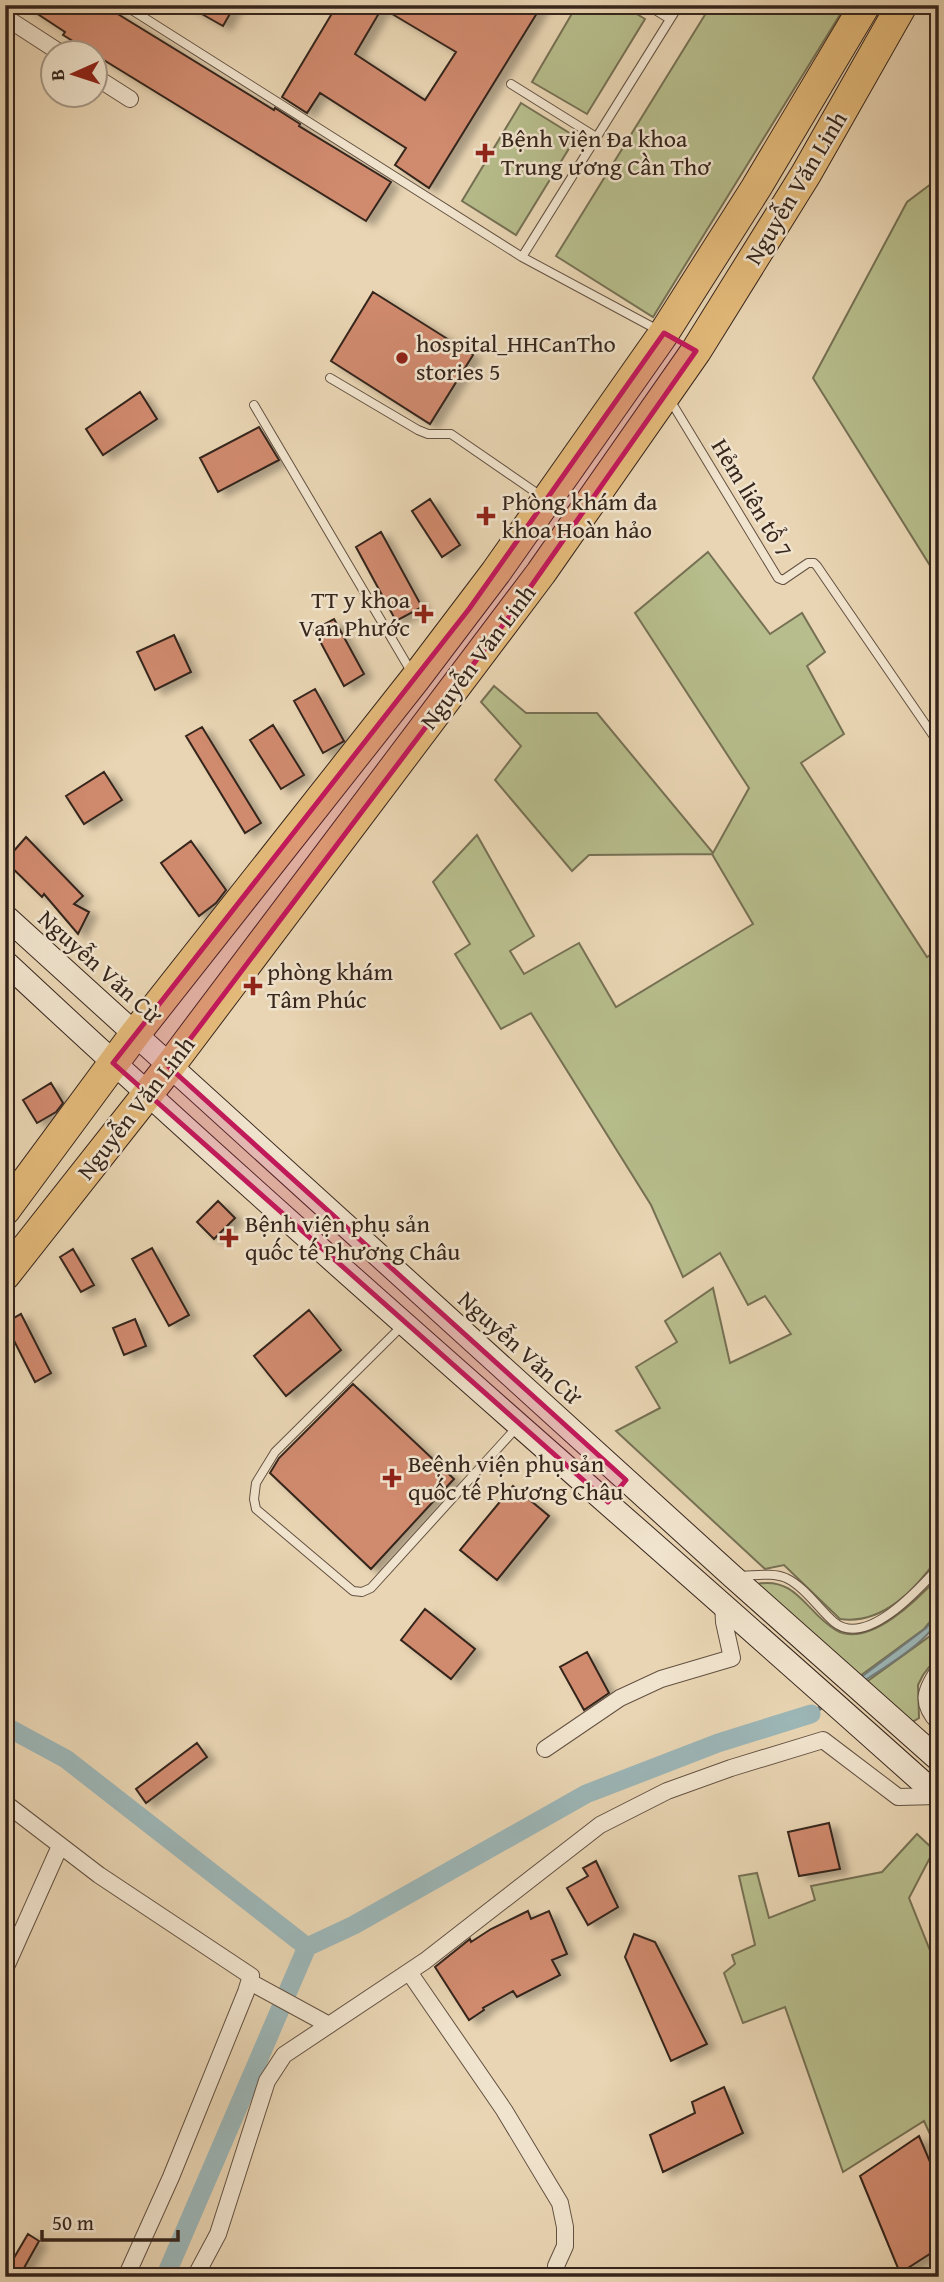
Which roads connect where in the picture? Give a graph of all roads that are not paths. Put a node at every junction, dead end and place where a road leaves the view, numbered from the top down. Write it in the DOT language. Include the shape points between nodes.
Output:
graph roads {
  1 [pos="124,5"];
  2 [pos="647,5"];
  3 [pos="678,5"];
  4 [pos="865,5"];
  5 [pos="902,5"];
  6 [pos="5,17"];
  7 [pos="670,19"];
  8 [pos="38,38"];
  9 [pos="511,84"];
  10 [pos="108,85"];
  11 [pos="130,99"];
  12 [pos="596,137"];
  13 [pos="522,257"];
  14 [pos="664,333"];
  15 [pos="696,351"];
  16 [pos="330,378"];
  17 [pos="666,394"];
  18 [pos="254,405"];
  19 [pos="547,500"];
  20 [pos="415,678"];
  21 [pos="939,744"];
  22 [pos="5,916"];
  23 [pos="5,962"];
  24 [pos="135,1034"];
  25 [pos="113,1063"];
  26 [pos="169,1067"];
  27 [pos="147,1095"];
  28 [pos="5,1210"];
  29 [pos="5,1275"];
  30 [pos="405,1322"];
  31 [pos="520,1424"];
  32 [pos="626,1480"];
  33 [pos="608,1502"];
  34 [pos="939,1566"];
  35 [pos="732,1576"];
  36 [pos="723,1603"];
  37 [pos="939,1670"];
  38 [pos="934,1718"];
  39 [pos="906,1731"];
  40 [pos="545,1749"];
  41 [pos="939,1760"];
  42 [pos="939,1796"];
  43 [pos="5,1803"];
  44 [pos="60,1846"];
  45 [pos="5,1969"];
  46 [pos="410,1972"];
  47 [pos="255,1985"];
  48 [pos="329,2025"];
  49 [pos="126,2277"];
  50 [pos="195,2277"];
  51 [pos="557,2277"];
  1 -- 13 [label="lane"];
  2 -- 7 [label="lane"];
  3 -- 7 [label="lane"];
  4 -- 14 [label="highway, Nguyễn Văn Linh"];
  5 -- 15 [label="highway, Nguyễn Văn Linh" via="806,174"];
  6 -- 8 [label="street"];
  7 -- 12 [label="lane"];
  9 -- 12 [label="lane"];
  10 -- 11 [label="street"];
  12 -- 13 [label="lane"];
  13 -- 14 [label="lane"];
  14 -- 15 [label="highway"];
  14 -- 19 [label="highway, Nguyễn Văn Linh"];
  15 -- 17 [label="highway, Nguyễn Văn Linh"];
  16 -- 19 [label="lane" via="418,430 452,434"];
  17 -- 21 [label="lane, Hẻm liên tổ 7" via="778,578 783,580 808,563 817,566"];
  17 -- 26 [label="highway, Nguyễn Văn Linh" via="515,609"];
  18 -- 20 [label="lane"];
  19 -- 20 [label="highway, Nguyễn Văn Linh"];
  20 -- 24 [label="highway, Nguyễn Văn Linh"];
  22 -- 24 [label="main road, Nguyễn Văn Cừ"];
  23 -- 25 [label="main road"];
  24 -- 25 [label="highway, Nguyễn Văn Linh"];
  24 -- 26 [label="main road, Nguyễn Văn Cừ"];
  25 -- 27 [label="main road"];
  25 -- 28 [label="highway, Nguyễn Văn Linh"];
  26 -- 27 [label="highway, Nguyễn Văn Linh"];
  26 -- 32 [label="main road, Nguyễn Văn Cừ"];
  27 -- 29 [label="highway, Nguyễn Văn Linh"];
  27 -- 30 [label="main road"];
  30 -- 31 [label="main road"];
  30 -- 31 [label="lane" via="275,1452 256,1483 256,1509 353,1591 362,1592 404,1553"];
  31 -- 33 [label="main road"];
  32 -- 33 [label="main road"];
  32 -- 35 [label="main road, Nguyễn Văn Cừ"];
  33 -- 36 [label="main road"];
  34 -- 35 [label="lane" via="901,1607 859,1627 837,1625 788,1579"];
  35 -- 39 [label="main road, Nguyễn Văn Cừ"];
  36 -- 40 [label="street" via="732,1658 661,1679 620,1699"];
  36 -- 42 [label="main road"];
  37 -- 38 [label="street" via="926,1692 926,1704"];
  38 -- 39 [label="street" via="920,1731"];
  39 -- 41 [label="main road, Nguyễn Văn Cừ"];
  42 -- 46 [label="street" via="898,1797 823,1740 731,1768 667,1791 600,1825"];
  43 -- 44 [label="street"];
  44 -- 45 [label="street"];
  44 -- 47 [label="street" via="248,1972"];
  46 -- 48 [label="street"];
  46 -- 51 [label="street" via="504,2110 560,2203 565,2246 556,2266"];
  47 -- 48 [label="street"];
  47 -- 49 [label="street"];
  48 -- 50 [label="street" via="276,2064 218,2234"];
}
